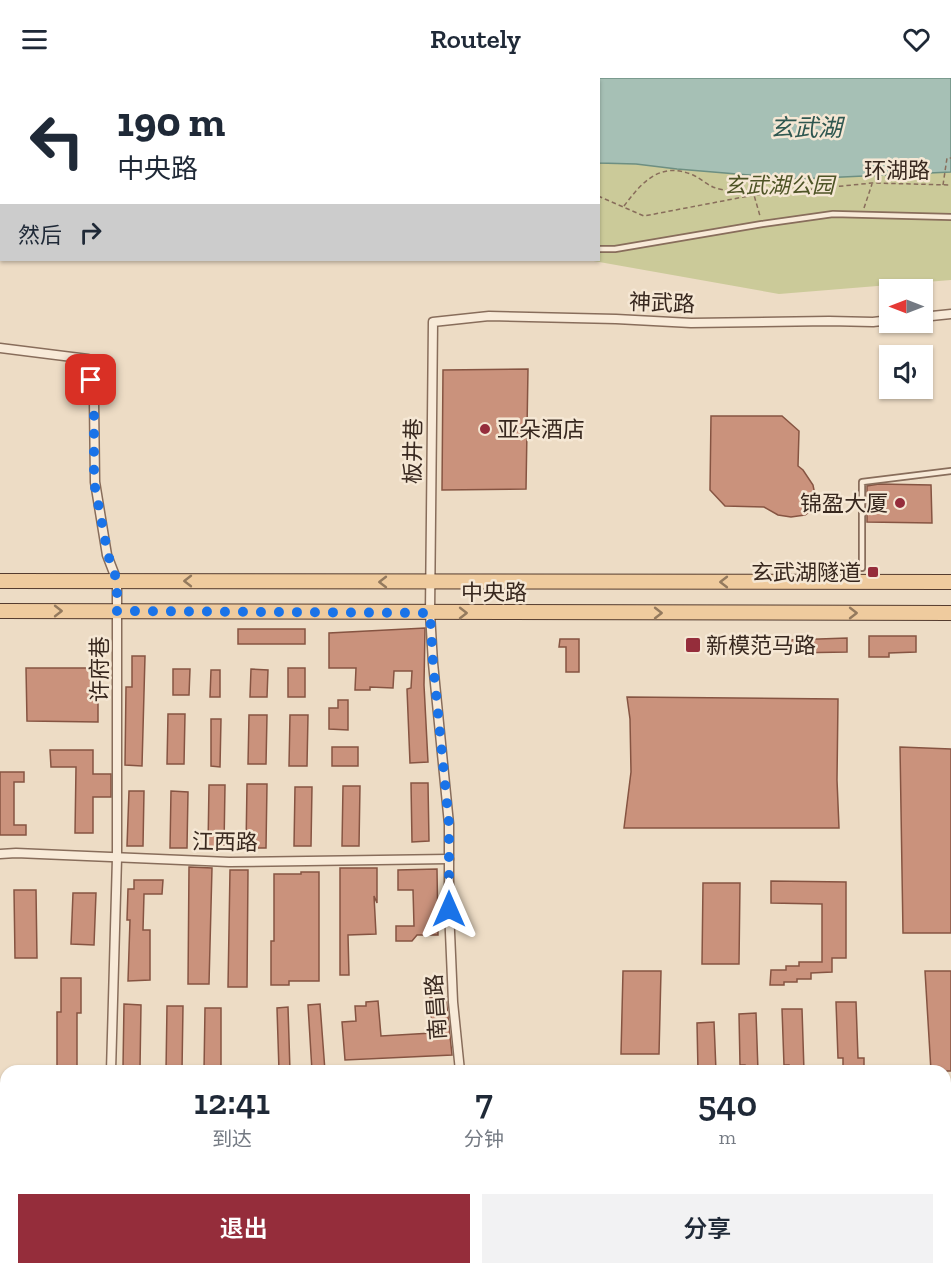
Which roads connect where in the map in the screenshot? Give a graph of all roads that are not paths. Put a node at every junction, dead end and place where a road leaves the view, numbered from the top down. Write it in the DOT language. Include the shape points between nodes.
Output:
graph roads {
  1 [pos="951,217"];
  2 [pos="600,249"];
  3 [pos="951,314"];
  4 [pos="933,315"];
  5 [pos="879,321"];
  6 [pos="433,322"];
  7 [pos="0,348"];
  8 [pos="951,471"];
  9 [pos="862,568"];
  10 [pos="0,581"];
  11 [pos="117,581"];
  12 [pos="430,582"];
  13 [pos="951,582"];
  14 [pos="0,611"];
  15 [pos="117,611"];
  16 [pos="430,613"];
  17 [pos="951,613"];
  18 [pos="0,854"];
  19 [pos="117,858"];
  20 [pos="449,859"];
  21 [pos="111,1065"];
  22 [pos="459,1065"];
  1 -- 2 [label="lane" via="833,214"];
  3 -- 4 [label="street"];
  5 -- 6 [label="street, 神武路" via="691,323 489,316"];
  6 -- 12 [label="street, 板井巷"];
  7 -- 11 [label="street, 许府巷" via="88,359 94,401 94,482"];
  8 -- 9 [label="lane" via="862,482"];
  10 -- 11 [label="main road, 中央路"];
  12 -- 11 [label="main road, 中央路, one-way"];
  11 -- 15 [label="street, 许府巷"];
  13 -- 12 [label="main road, 中央路, one-way"];
  12 -- 16 [label="street, 南昌路"];
  14 -- 15 [label="main road, 中央路, one-way"];
  15 -- 16 [label="main road, 中央路"];
  15 -- 19 [label="street, 许府巷"];
  16 -- 17 [label="main road, 中央路, one-way"];
  16 -- 20 [label="street, 南昌路"];
  18 -- 19 [label="street, 江西路"];
  19 -- 20 [label="street, 江西路" via="230,862"];
  19 -- 21 [label="street, 许府巷"];
  20 -- 22 [label="street, 南昌路" via="453,1002"];
}
